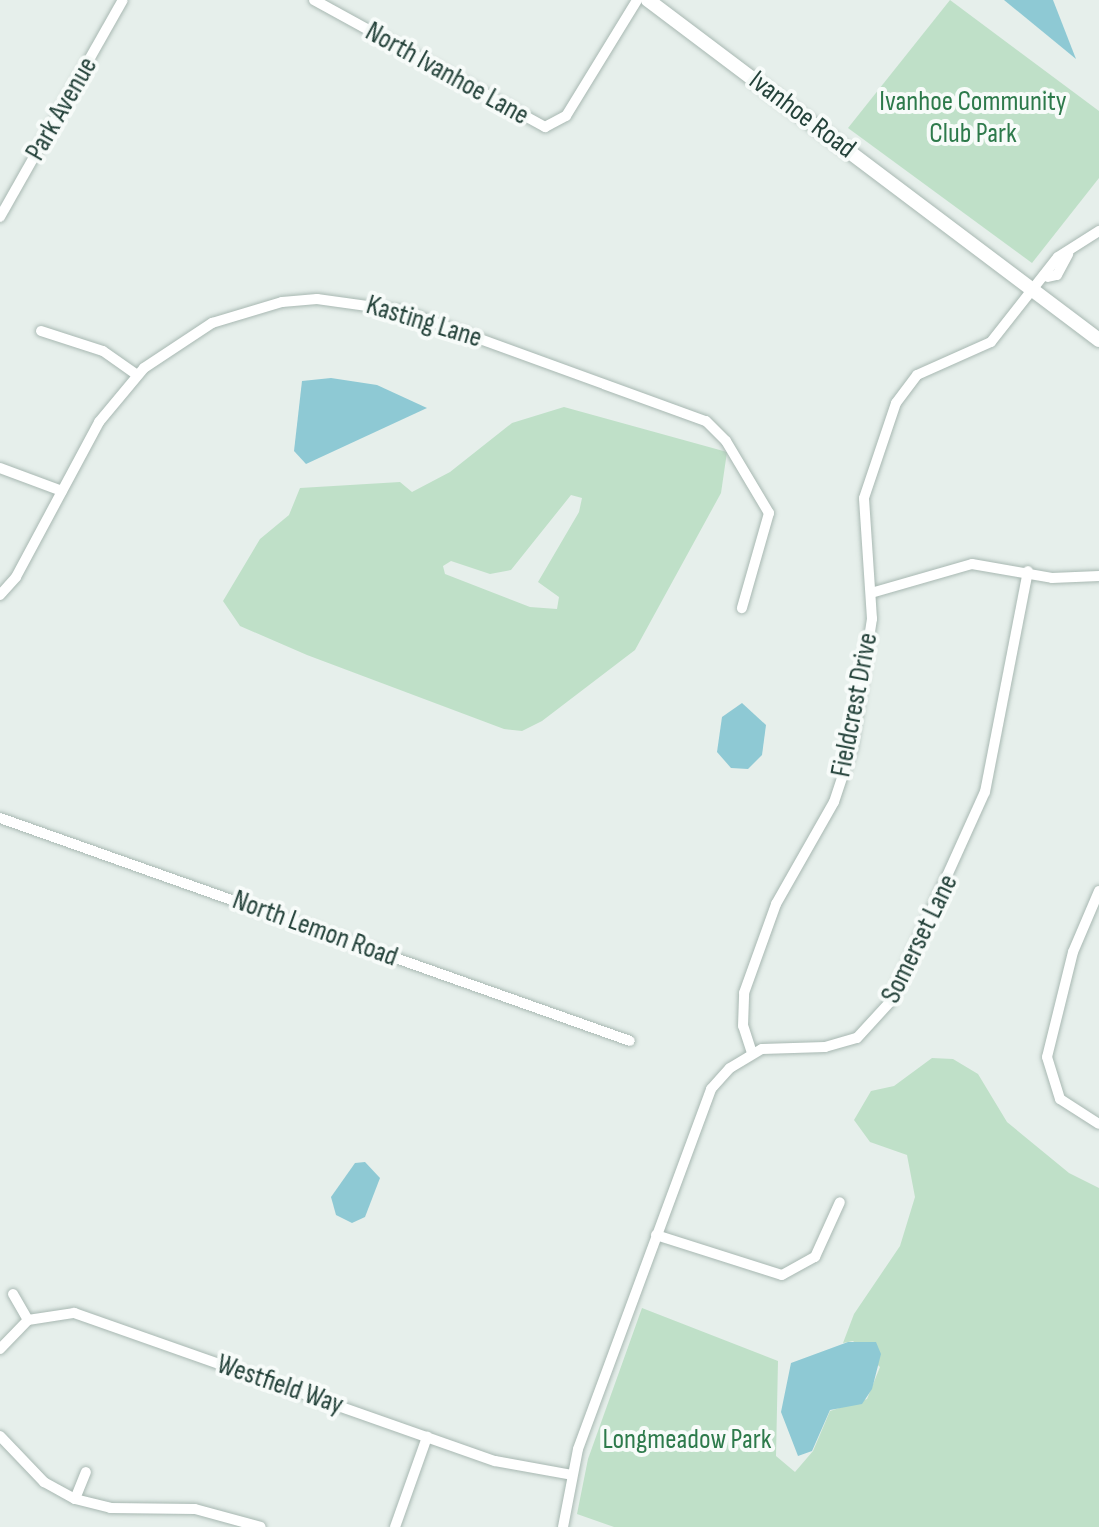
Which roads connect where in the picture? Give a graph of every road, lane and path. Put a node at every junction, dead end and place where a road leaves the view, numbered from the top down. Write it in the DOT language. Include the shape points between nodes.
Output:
graph roads {
  1 [pos="123,0"];
  2 [pos="314,0"];
  3 [pos="637,0"];
  4 [pos="648,0"];
  5 [pos="0,217"];
  6 [pos="1099,231"];
  7 [pos="1035,292"];
  8 [pos="41,331"];
  9 [pos="1099,340"];
  10 [pos="138,375"];
  11 [pos="0,468"];
  12 [pos="62,492"];
  13 [pos="1028,571"];
  14 [pos="1099,576"];
  15 [pos="871,593"];
  16 [pos="0,594"];
  17 [pos="742,608"];
  18 [pos="0,818"];
  19 [pos="1099,891"];
  20 [pos="630,1041"];
  21 [pos="752,1052"];
  22 [pos="1099,1124"];
  23 [pos="840,1202"];
  24 [pos="656,1234"];
  25 [pos="13,1294"];
  26 [pos="28,1320"];
  27 [pos="0,1349"];
  28 [pos="0,1436"];
  29 [pos="427,1437"];
  30 [pos="86,1472"];
  31 [pos="572,1474"];
  32 [pos="75,1498"];
  33 [pos="260,1527"];
  34 [pos="395,1527"];
  35 [pos="563,1527"];
  1 -- 5 [label="street, Park Avenue"];
  2 -- 3 [label="street, North Ivanhoe Lane" via="546,127 566,116"];
  4 -- 7 [label="main road, Ivanhoe Road"];
  6 -- 7 [label="street, Fieldcrest Drive" via="1058,257"];
  7 -- 9 [label="main road, Ivanhoe Road"];
  7 -- 15 [label="street, Fieldcrest Drive" via="990,342 931,367 900,394 864,498"];
  8 -- 10 [label="street" via="104,352"];
  10 -- 12 [label="street, Kasting Lane" via="100,422"];
  10 -- 17 [label="street, Kasting Lane" via="187,336 250,309 350,300 403,311 692,413 726,442 768,514"];
  11 -- 12 [label="street"];
  12 -- 16 [label="street, Kasting Lane" via="16,578"];
  13 -- 14 [label="street"];
  13 -- 15 [label="street" via="972,564"];
  13 -- 21 [label="street, Somerset Lane" via="985,792 890,1002 870,1028 848,1042"];
  15 -- 21 [label="street, Fieldcrest Drive" via="869,654 846,768 776,904 744,993 743,1026"];
  18 -- 20 [label="street, North Lemon Road"];
  19 -- 22 [label="street" via="1068,970 1047,1057 1060,1099"];
  21 -- 24 [label="street" via="712,1089"];
  23 -- 24 [label="street" via="816,1256 782,1275"];
  24 -- 31 [label="street"];
  25 -- 26 [label="street"];
  26 -- 27 [label="street"];
  26 -- 29 [label="street, Westfield Way" via="74,1312"];
  28 -- 32 [label="street" via="44,1482"];
  29 -- 31 [label="street, Westfield Way" via="495,1461"];
  29 -- 34 [label="street"];
  30 -- 32 [label="street"];
  31 -- 35 [label="street"];
  32 -- 33 [label="street" via="110,1508 195,1509"];
}
